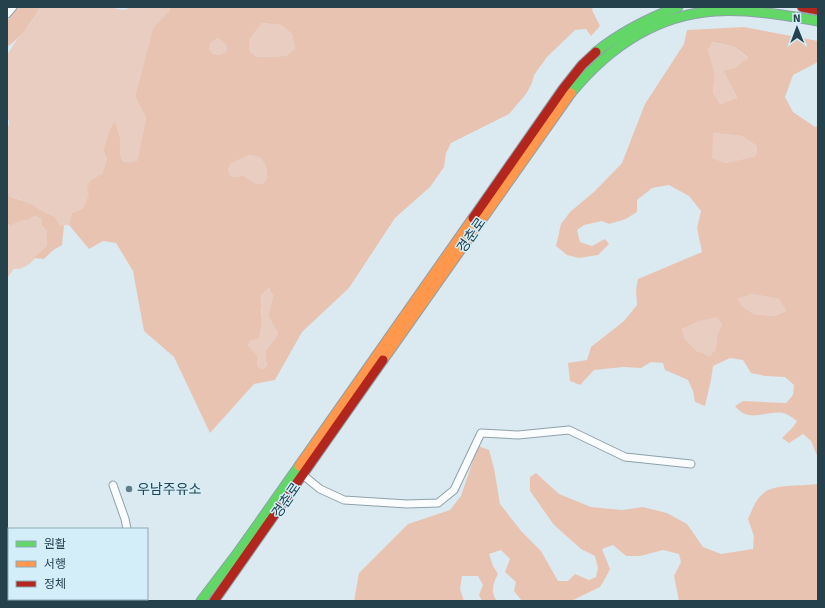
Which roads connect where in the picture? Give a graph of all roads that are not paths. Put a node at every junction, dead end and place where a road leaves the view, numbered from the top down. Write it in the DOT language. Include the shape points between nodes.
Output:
graph roads {
  1 [pos="13,7"];
  2 [pos="678,7"];
  3 [pos="802,7"];
  4 [pos="818,10"];
  5 [pos="7,14"];
  6 [pos="818,21"];
  7 [pos="691,464"];
  8 [pos="303,475"];
  9 [pos="113,485"];
  10 [pos="127,528"];
  11 [pos="201,601"];
  12 [pos="214,601"];
  1 -- 5 [label="street"];
  2 -- 11 [label="street, 경춘로" via="642,22 616,37 589,59 563,89 324,431"];
  3 -- 4 [label="street"];
  6 -- 8 [label="street, 경춘로" via="761,13 716,11 677,18 644,32 617,48 592,69 566,99"];
  7 -- 8 [label="street" via="625,457 569,430 518,435 481,433 454,490 438,503 344,500 320,489"];
  8 -- 12 [label="street, 경춘로"];
  9 -- 10 [label="street"];
}
